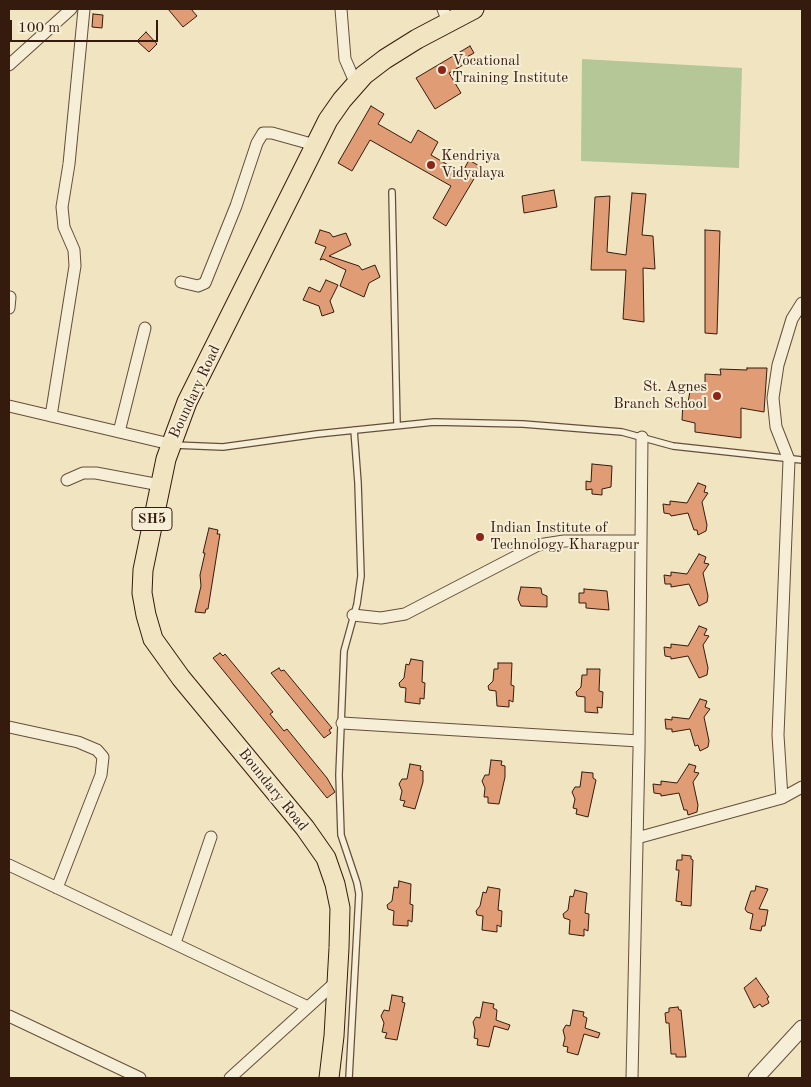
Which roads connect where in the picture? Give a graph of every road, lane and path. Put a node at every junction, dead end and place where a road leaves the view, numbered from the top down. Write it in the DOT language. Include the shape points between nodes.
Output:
graph roads {
  1 [pos="71,9"];
  2 [pos="84,9"];
  3 [pos="341,9"];
  4 [pos="474,9"];
  5 [pos="446,15"];
  6 [pos="9,65"];
  7 [pos="356,84"];
  8 [pos="315,145"];
  9 [pos="392,192"];
  10 [pos="181,282"];
  11 [pos="802,303"];
  12 [pos="145,328"];
  13 [pos="9,406"];
  14 [pos="51,416"];
  15 [pos="397,425"];
  16 [pos="354,430"];
  17 [pos="119,432"];
  18 [pos="642,437"];
  19 [pos="170,444"];
  20 [pos="789,460"];
  21 [pos="802,460"];
  22 [pos="67,480"];
  23 [pos="160,485"];
  24 [pos="641,541"];
  25 [pos="353,615"];
  26 [pos="342,723"];
  27 [pos="9,727"];
  28 [pos="639,741"];
  29 [pos="802,787"];
  30 [pos="782,798"];
  31 [pos="211,838"];
  32 [pos="637,838"];
  33 [pos="9,865"];
  34 [pos="57,888"];
  35 [pos="175,943"];
  36 [pos="338,980"];
  37 [pos="308,1007"];
  38 [pos="9,1016"];
  39 [pos="802,1028"];
  40 [pos="140,1078"];
  41 [pos="230,1078"];
  42 [pos="329,1078"];
  43 [pos="349,1078"];
  44 [pos="632,1078"];
  45 [pos="756,1078"];
  1 -- 6 [label="street"];
  2 -- 14 [label="street" via="62,216 74,250 75,266"];
  3 -- 7 [label="street" via="345,59"];
  4 -- 5 [label="main road, Boundary Road / SH5"];
  5 -- 7 [label="main road, Boundary Road / SH5"];
  7 -- 8 [label="main road, Boundary Road / SH5" via="342,100"];
  8 -- 10 [label="street" via="263,133 205,283 198,286"];
  8 -- 19 [label="main road, Boundary Road / SH5" via="187,402"];
  9 -- 15 [label="lane"];
  11 -- 20 [label="street" via="792,319 778,365 773,398 776,427"];
  12 -- 17 [label="street"];
  13 -- 14 [label="street"];
  14 -- 17 [label="street"];
  15 -- 16 [label="lane"];
  15 -- 18 [label="lane" via="434,422 523,424 622,432"];
  16 -- 19 [label="lane" via="223,447"];
  16 -- 25 [label="lane" via="361,576"];
  17 -- 19 [label="street"];
  18 -- 20 [label="lane" via="683,448"];
  18 -- 24 [label="street"];
  19 -- 23 [label="main road, Boundary Road / SH5"];
  20 -- 21 [label="lane"];
  20 -- 30 [label="street" via="778,736"];
  22 -- 23 [label="street" via="84,473 96,473"];
  23 -- 36 [label="main road, Boundary Road / SH5" via="142,593 153,640 326,858 340,908"];
  24 -- 25 [label="street" via="564,541 538,545 405,614 381,618"];
  24 -- 28 [label="street"];
  25 -- 26 [label="lane" via="344,651"];
  26 -- 28 [label="street"];
  26 -- 43 [label="lane" via="341,835 359,894"];
  27 -- 34 [label="street" via="78,742 97,750 103,757 101,775"];
  28 -- 32 [label="street"];
  29 -- 30 [label="street"];
  30 -- 32 [label="street"];
  31 -- 35 [label="street"];
  32 -- 44 [label="street"];
  33 -- 34 [label="street"];
  34 -- 35 [label="street"];
  35 -- 37 [label="street"];
  36 -- 37 [label="street"];
  36 -- 42 [label="main road, Boundary Road / SH5"];
  37 -- 41 [label="street"];
  38 -- 40 [label="street"];
  39 -- 45 [label="street"];
}
